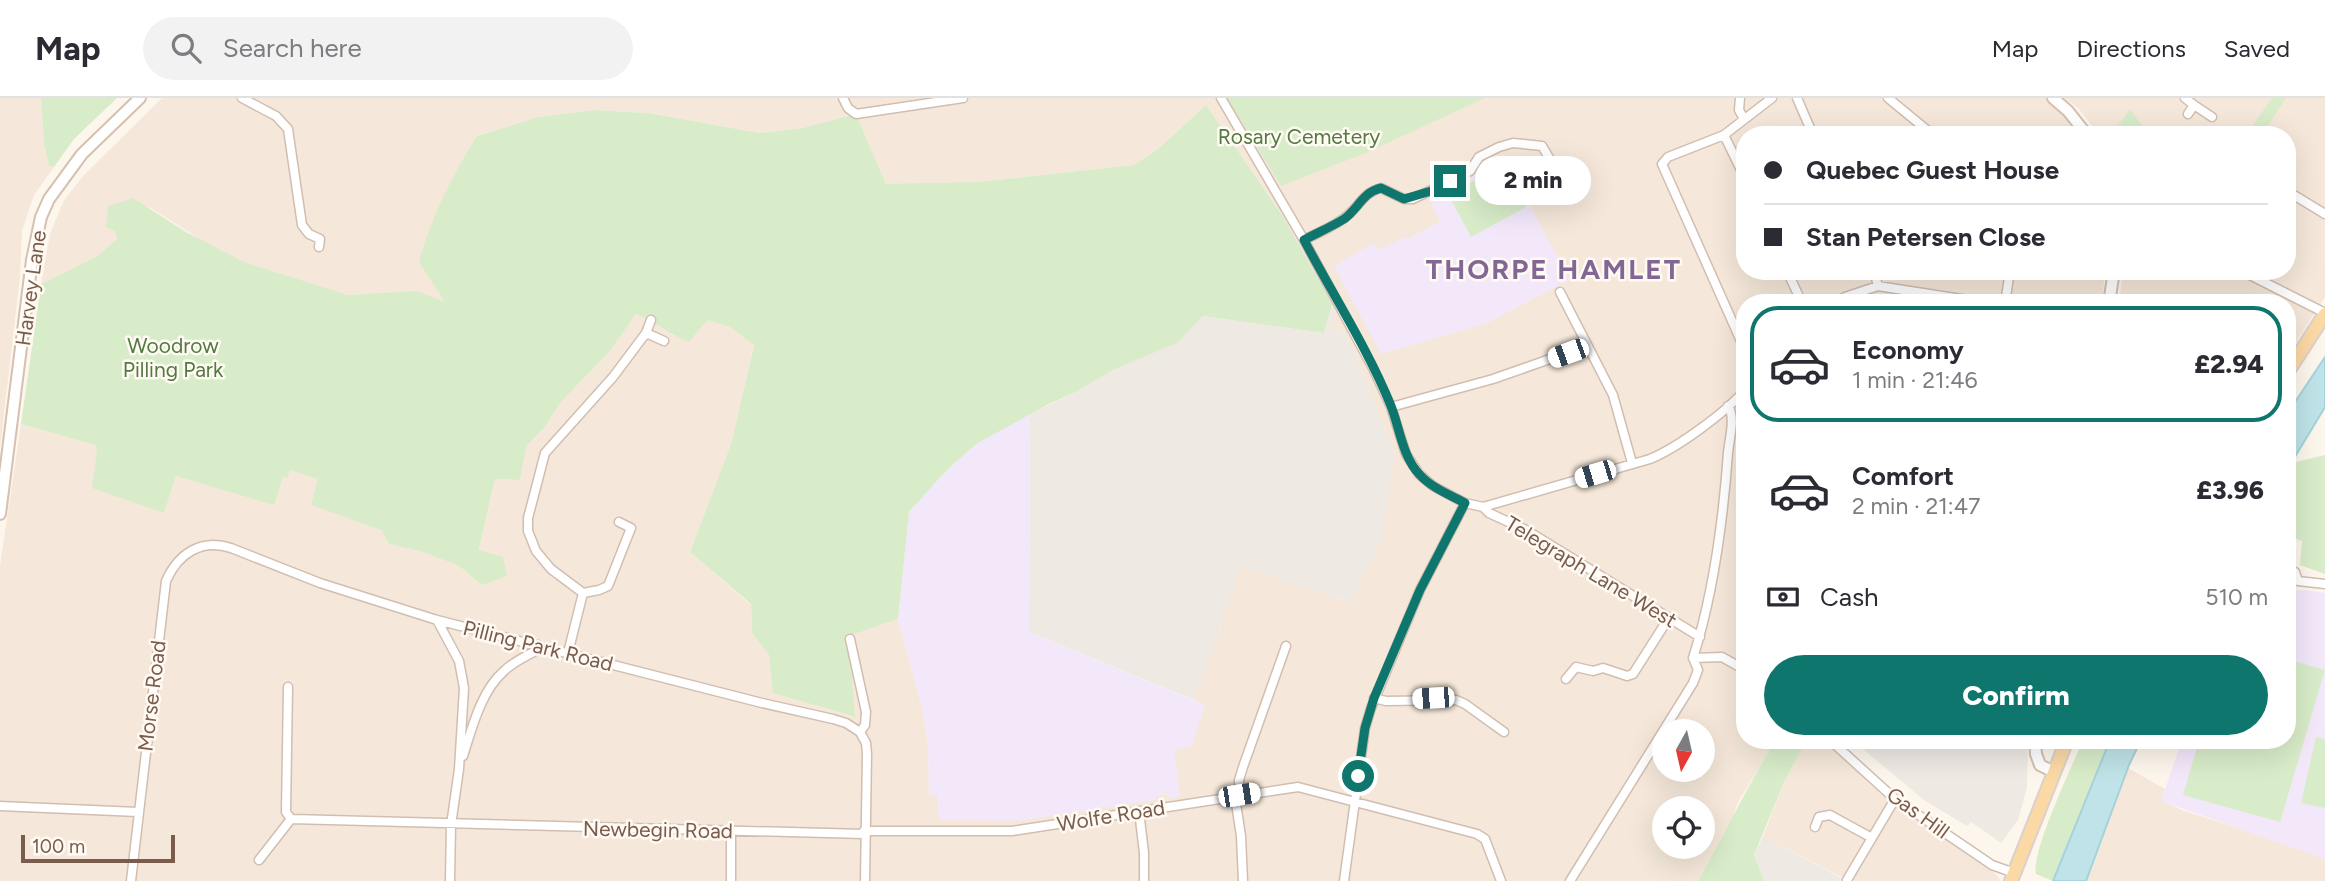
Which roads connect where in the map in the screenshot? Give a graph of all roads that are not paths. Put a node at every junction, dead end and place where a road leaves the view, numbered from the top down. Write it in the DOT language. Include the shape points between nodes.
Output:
graph roads {
  1 [pos="140,98"];
  2 [pos="242,98"];
  3 [pos="843,98"];
  4 [pos="963,98"];
  5 [pos="1221,98"];
  6 [pos="1740,98"];
  7 [pos="1772,98"];
  8 [pos="1797,98"];
  9 [pos="1888,98"];
  10 [pos="2053,98"];
  11 [pos="2185,98"];
  12 [pos="2194,105"];
  13 [pos="2188,114"];
  14 [pos="2212,117"];
  15 [pos="1744,119"];
  16 [pos="1809,126"];
  17 [pos="1922,126"];
  18 [pos="2080,126"];
  19 [pos="1724,135"];
  20 [pos="1736,160"];
  21 [pos="1554,166"];
  22 [pos="2296,196"];
  23 [pos="2325,214"];
  24 [pos="323,229"];
  25 [pos="1304,240"];
  26 [pos="1876,280"];
  27 [pos="2259,280"];
  28 [pos="1878,286"];
  29 [pos="1560,292"];
  30 [pos="1853,294"];
  31 [pos="1929,294"];
  32 [pos="2286,294"];
  33 [pos="2296,299"];
  34 [pos="2325,314"];
  35 [pos="651,320"];
  36 [pos="1736,331"];
  37 [pos="646,332"];
  38 [pos="664,341"];
  39 [pos="1587,346"];
  40 [pos="2296,359"];
  41 [pos="1736,398"];
  42 [pos="1728,406"];
  43 [pos="1391,407"];
  44 [pos="1632,463"];
  45 [pos="4,465"];
  46 [pos="1465,503"];
  47 [pos="1483,507"];
  48 [pos="0,514"];
  49 [pos="619,522"];
  50 [pos="220,544"];
  51 [pos="2296,575"];
  52 [pos="2325,584"];
  53 [pos="583,593"];
  54 [pos="1668,618"];
  55 [pos="437,620"];
  56 [pos="1700,637"];
  57 [pos="850,639"];
  58 [pos="538,645"];
  59 [pos="1286,646"];
  60 [pos="568,653"];
  61 [pos="1693,658"];
  62 [pos="1736,665"];
  63 [pos="1566,679"];
  64 [pos="288,687"];
  65 [pos="1374,698"];
  66 [pos="860,732"];
  67 [pos="1504,732"];
  68 [pos="1840,749"];
  69 [pos="2037,749"];
  70 [pos="2063,749"];
  71 [pos="459,769"];
  72 [pos="2054,772"];
  73 [pos="1237,796"];
  74 [pos="1895,799"];
  75 [pos="1355,801"];
  76 [pos="0,806"];
  77 [pos="1139,811"];
  78 [pos="138,812"];
  79 [pos="291,820"];
  80 [pos="451,825"];
  81 [pos="1815,827"];
  82 [pos="731,832"];
  83 [pos="864,833"];
  84 [pos="1872,838"];
  85 [pos="259,860"];
  86 [pos="2013,877"];
  87 [pos="1847,880"];
  88 [pos="131,881"];
  89 [pos="450,881"];
  90 [pos="731,881"];
  91 [pos="865,881"];
  92 [pos="1144,881"];
  93 [pos="1243,881"];
  94 [pos="1344,881"];
  95 [pos="1501,881"];
  96 [pos="1570,881"];
  1 -- 45 [label="street, Harvey Lane" via="82,154 41,217"];
  2 -- 24 [label="street" via="276,116 288,129 302,225 320,243"];
  3 -- 4 [label="street" via="856,114"];
  5 -- 25 [label="street"];
  6 -- 15 [label="street"];
  7 -- 15 [label="street"];
  8 -- 16 [label="street"];
  9 -- 17 [label="street"];
  10 -- 18 [label="street"];
  11 -- 12 [label="street"];
  12 -- 13 [label="street"];
  12 -- 14 [label="street"];
  15 -- 19 [label="street"];
  19 -- 20 [label="street"];
  19 -- 36 [label="street" via="1662,164"];
  21 -- 25 [label="street" via="1542,146 1513,143 1499,147 1479,157 1470,171 1413,198 1374,189 1342,220"];
  22 -- 23 [label="street"];
  25 -- 43 [label="street"];
  26 -- 28 [label="street"];
  27 -- 32 [label="street"];
  28 -- 30 [label="street"];
  28 -- 31 [label="street"];
  29 -- 39 [label="street"];
  33 -- 34 [label="street"];
  34 -- 40 [label="main road"];
  35 -- 37 [label="street"];
  37 -- 38 [label="street"];
  37 -- 53 [label="street" via="605,387 545,453 528,518 536,551"];
  39 -- 43 [label="street" via="1493,379"];
  39 -- 44 [label="street" via="1613,395"];
  41 -- 42 [label="street"];
  42 -- 44 [label="street" via="1661,454"];
  42 -- 56 [label="street" via="1721,531"];
  43 -- 46 [label="street" via="1406,454 1419,474"];
  44 -- 47 [label="street"];
  45 -- 48 [label="street, Harvey Lane"];
  46 -- 47 [label="street"];
  46 -- 65 [label="street" via="1420,590"];
  47 -- 54 [label="street, Telegraph Lane West"];
  49 -- 53 [label="street" via="631,528 608,586"];
  50 -- 55 [label="street, Pilling Park Road" via="320,583"];
  50 -- 78 [label="street, Morse Road" via="208,544 182,557 166,581"];
  51 -- 52 [label="street" via="2298,581"];
  53 -- 60 [label="street"];
  54 -- 56 [label="street, Telegraph Lane West"];
  54 -- 63 [label="street" via="1633,674 1627,677 1603,668 1576,667"];
  55 -- 58 [label="street, Pilling Park Road"];
  55 -- 71 [label="street" via="459,661 464,688"];
  56 -- 61 [label="street"];
  57 -- 66 [label="street" via="866,712"];
  58 -- 60 [label="street, Pilling Park Road"];
  58 -- 71 [label="street" via="501,673 488,692"];
  59 -- 73 [label="street"];
  60 -- 66 [label="street, Pilling Park Road" via="833,719"];
  61 -- 62 [label="street" via="1722,657"];
  61 -- 96 [label="street" via="1698,670 1693,683"];
  64 -- 79 [label="street" via="286,812"];
  65 -- 67 [label="street" via="1456,700"];
  65 -- 75 [label="street"];
  66 -- 83 [label="street" via="867,754"];
  68 -- 74 [label="street, Gas Hill"];
  69 -- 72 [label="street" via="2040,765"];
  70 -- 72 [label="main road"];
  71 -- 80 [label="street"];
  72 -- 86 [label="main road"];
  73 -- 75 [label="street, Wolfe Road" via="1298,787"];
  73 -- 77 [label="street, Wolfe Road"];
  73 -- 93 [label="street"];
  74 -- 84 [label="street"];
  74 -- 86 [label="street, Gas Hill"];
  75 -- 94 [label="street"];
  75 -- 95 [label="street, Wolfe Road" via="1477,834 1485,839"];
  76 -- 78 [label="street"];
  77 -- 83 [label="street, Wolfe Road" via="1012,831"];
  77 -- 92 [label="street"];
  78 -- 88 [label="street, Morse Road"];
  79 -- 80 [label="street, Newbegin Road"];
  79 -- 85 [label="street"];
  80 -- 82 [label="street, Newbegin Road"];
  80 -- 89 [label="street"];
  81 -- 84 [label="street" via="1819,817 1830,815"];
  82 -- 83 [label="street, Newbegin Road"];
  82 -- 90 [label="street"];
  83 -- 91 [label="street"];
  84 -- 87 [label="street"];
}
